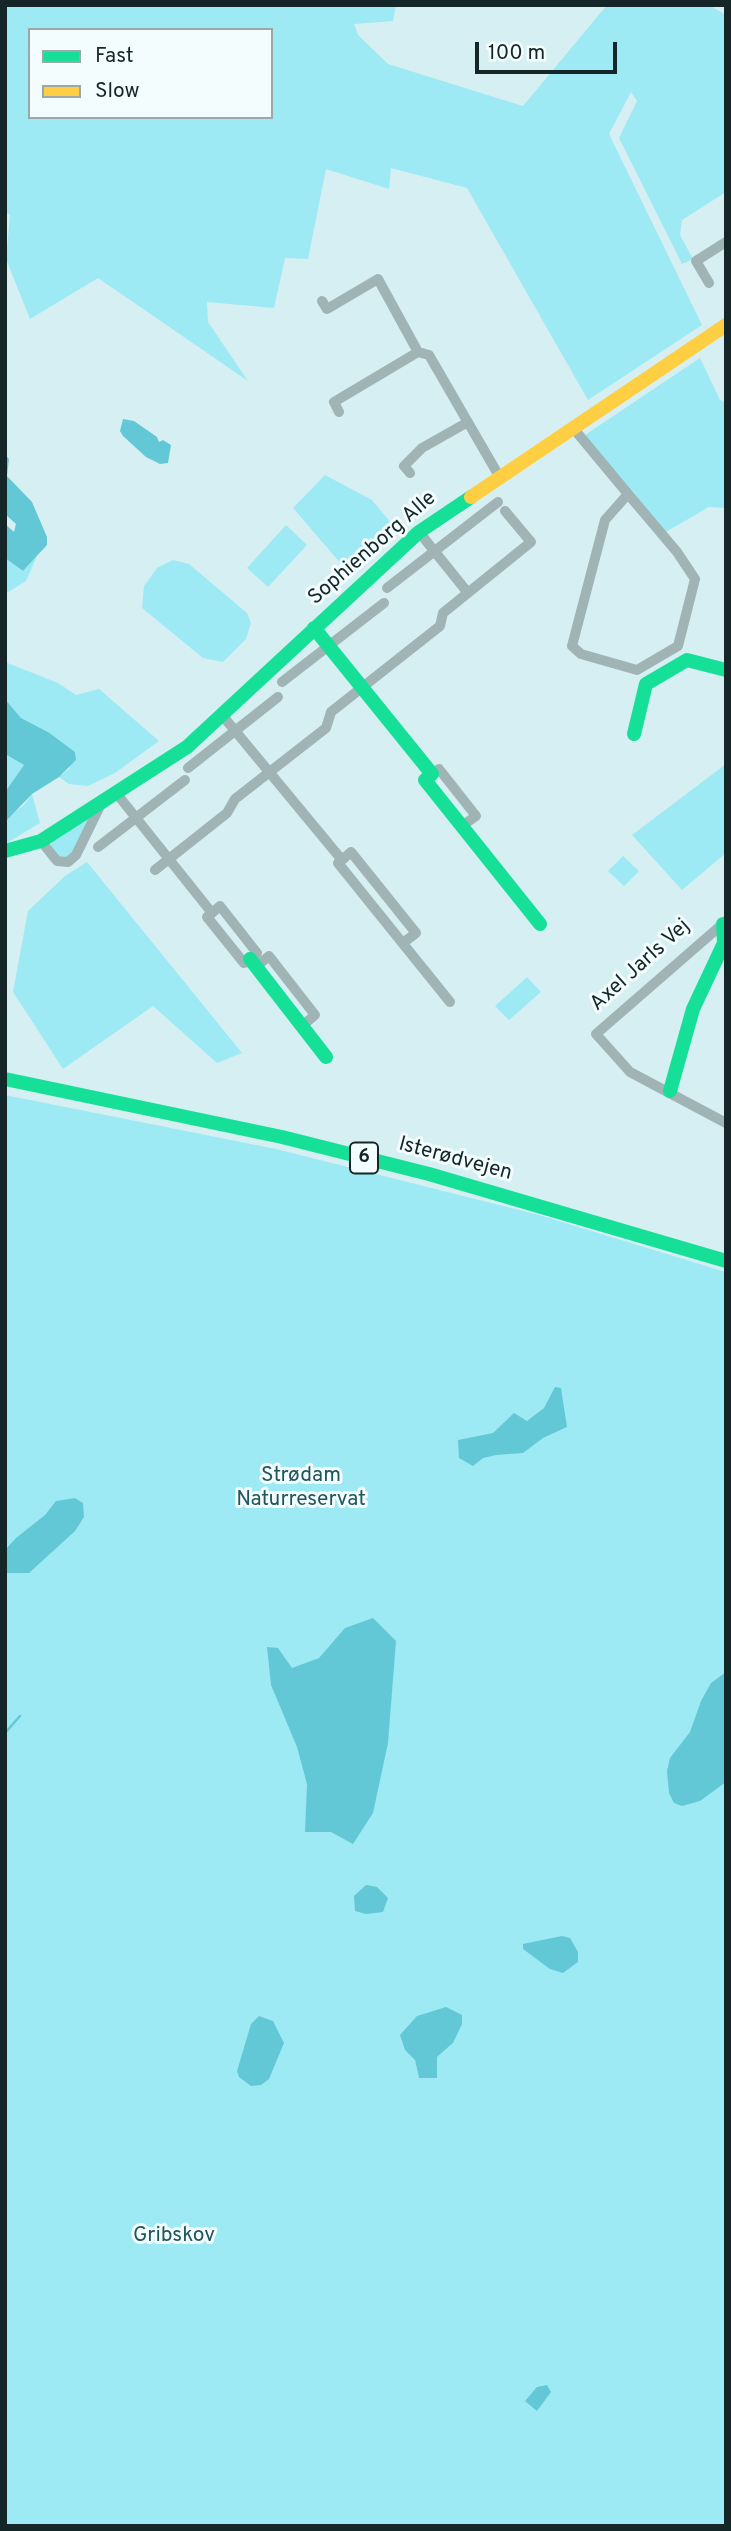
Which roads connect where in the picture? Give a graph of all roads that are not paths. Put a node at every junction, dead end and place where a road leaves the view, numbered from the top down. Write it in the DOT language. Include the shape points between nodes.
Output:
graph roads {
  1 [pos="726,242"];
  2 [pos="709,283"];
  3 [pos="322,301"];
  4 [pos="726,325"];
  5 [pos="418,352"];
  6 [pos="339,412"];
  7 [pos="468,422"];
  8 [pos="574,429"];
  9 [pos="410,473"];
  10 [pos="499,476"];
  11 [pos="628,494"];
  12 [pos="419,532"];
  13 [pos="435,551"];
  14 [pos="387,588"];
  15 [pos="468,593"];
  16 [pos="384,603"];
  17 [pos="314,628"];
  18 [pos="680,639"];
  19 [pos="329,646"];
  20 [pos="694,662"];
  21 [pos="630,668"];
  22 [pos="726,670"];
  23 [pos="282,682"];
  24 [pos="362,688"];
  25 [pos="644,691"];
  26 [pos="278,697"];
  27 [pos="222,715"];
  28 [pos="236,731"];
  29 [pos="634,734"];
  30 [pos="188,768"];
  31 [pos="269,772"];
  32 [pos="185,780"];
  33 [pos="117,794"];
  34 [pos="101,804"];
  35 [pos="134,818"];
  36 [pos="41,841"];
  37 [pos="98,847"];
  38 [pos="5,850"];
  39 [pos="168,859"];
  40 [pos="342,860"];
  41 [pos="155,870"];
  42 [pos="212,913"];
  43 [pos="724,923"];
  44 [pos="540,925"];
  45 [pos="403,943"];
  46 [pos="253,963"];
  47 [pos="450,1002"];
  48 [pos="326,1057"];
  49 [pos="5,1079"];
  50 [pos="670,1091"];
  51 [pos="726,1123"];
  52 [pos="726,1261"];
  1 -- 2 [label="street" via="696,261"];
  3 -- 5 [label="street" via="327,309 378,279"];
  4 -- 8 [label="main road, Sophienborg Alle"];
  5 -- 6 [label="street" via="334,402"];
  5 -- 7 [label="street" via="429,355"];
  7 -- 9 [label="street" via="422,448 404,466"];
  7 -- 10 [label="street"];
  8 -- 10 [label="main road, Sophienborg Alle"];
  8 -- 11 [label="street"];
  10 -- 12 [label="main road, Sophienborg Alle"];
  11 -- 18 [label="street" via="695,579"];
  11 -- 21 [label="street" via="605,520 572,646 581,654"];
  12 -- 13 [label="street"];
  12 -- 17 [label="main road, Sophienborg Alle"];
  13 -- 14 [label="street"];
  13 -- 15 [label="street"];
  13 -- 15 [label="street" via="502,507 531,542"];
  15 -- 24 [label="street" via="443,613 440,626"];
  16 -- 19 [label="street"];
  17 -- 19 [label="main road"];
  17 -- 27 [label="main road, Sophienborg Alle"];
  18 -- 20 [label="street"];
  18 -- 21 [label="street" via="678,646 637,670"];
  19 -- 23 [label="street"];
  19 -- 24 [label="main road"];
  20 -- 22 [label="main road"];
  20 -- 25 [label="main road" via="687,660 646,684"];
  21 -- 25 [label="street"];
  24 -- 31 [label="street" via="331,712 326,728"];
  24 -- 44 [label="main road" via="432,774 425,780"];
  25 -- 29 [label="main road"];
  26 -- 28 [label="street"];
  27 -- 28 [label="street"];
  27 -- 33 [label="main road, Sophienborg Alle" via="187,747"];
  28 -- 30 [label="street"];
  28 -- 31 [label="street"];
  31 -- 39 [label="street" via="235,799 227,813"];
  31 -- 40 [label="street"];
  32 -- 35 [label="street"];
  33 -- 34 [label="main road, Sophienborg Alle"];
  33 -- 35 [label="street"];
  34 -- 36 [label="main road, Sophienborg Alle"];
  34 -- 36 [label="street" via="68,862 57,861"];
  35 -- 37 [label="street"];
  35 -- 39 [label="street"];
  36 -- 38 [label="main road, Sophienborg Alle"];
  39 -- 41 [label="street"];
  39 -- 42 [label="street"];
  40 -- 45 [label="street" via="338,863"];
  40 -- 45 [label="street" via="351,852 416,933"];
  42 -- 46 [label="street" via="207,917 244,963"];
  42 -- 46 [label="street" via="220,906 257,953"];
  43 -- 50 [label="main road, Axel Jarls Vej" via="724,943 694,1009"];
  43 -- 50 [label="street, Axel Jarls Vej" via="596,1034 630,1072"];
  45 -- 47 [label="street"];
  46 -- 48 [label="main road"];
  49 -- 52 [label="main road, Isterødvejen / 6" via="282,1137 429,1174"];
  50 -- 51 [label="street, Axel Jarls Vej"];
}
